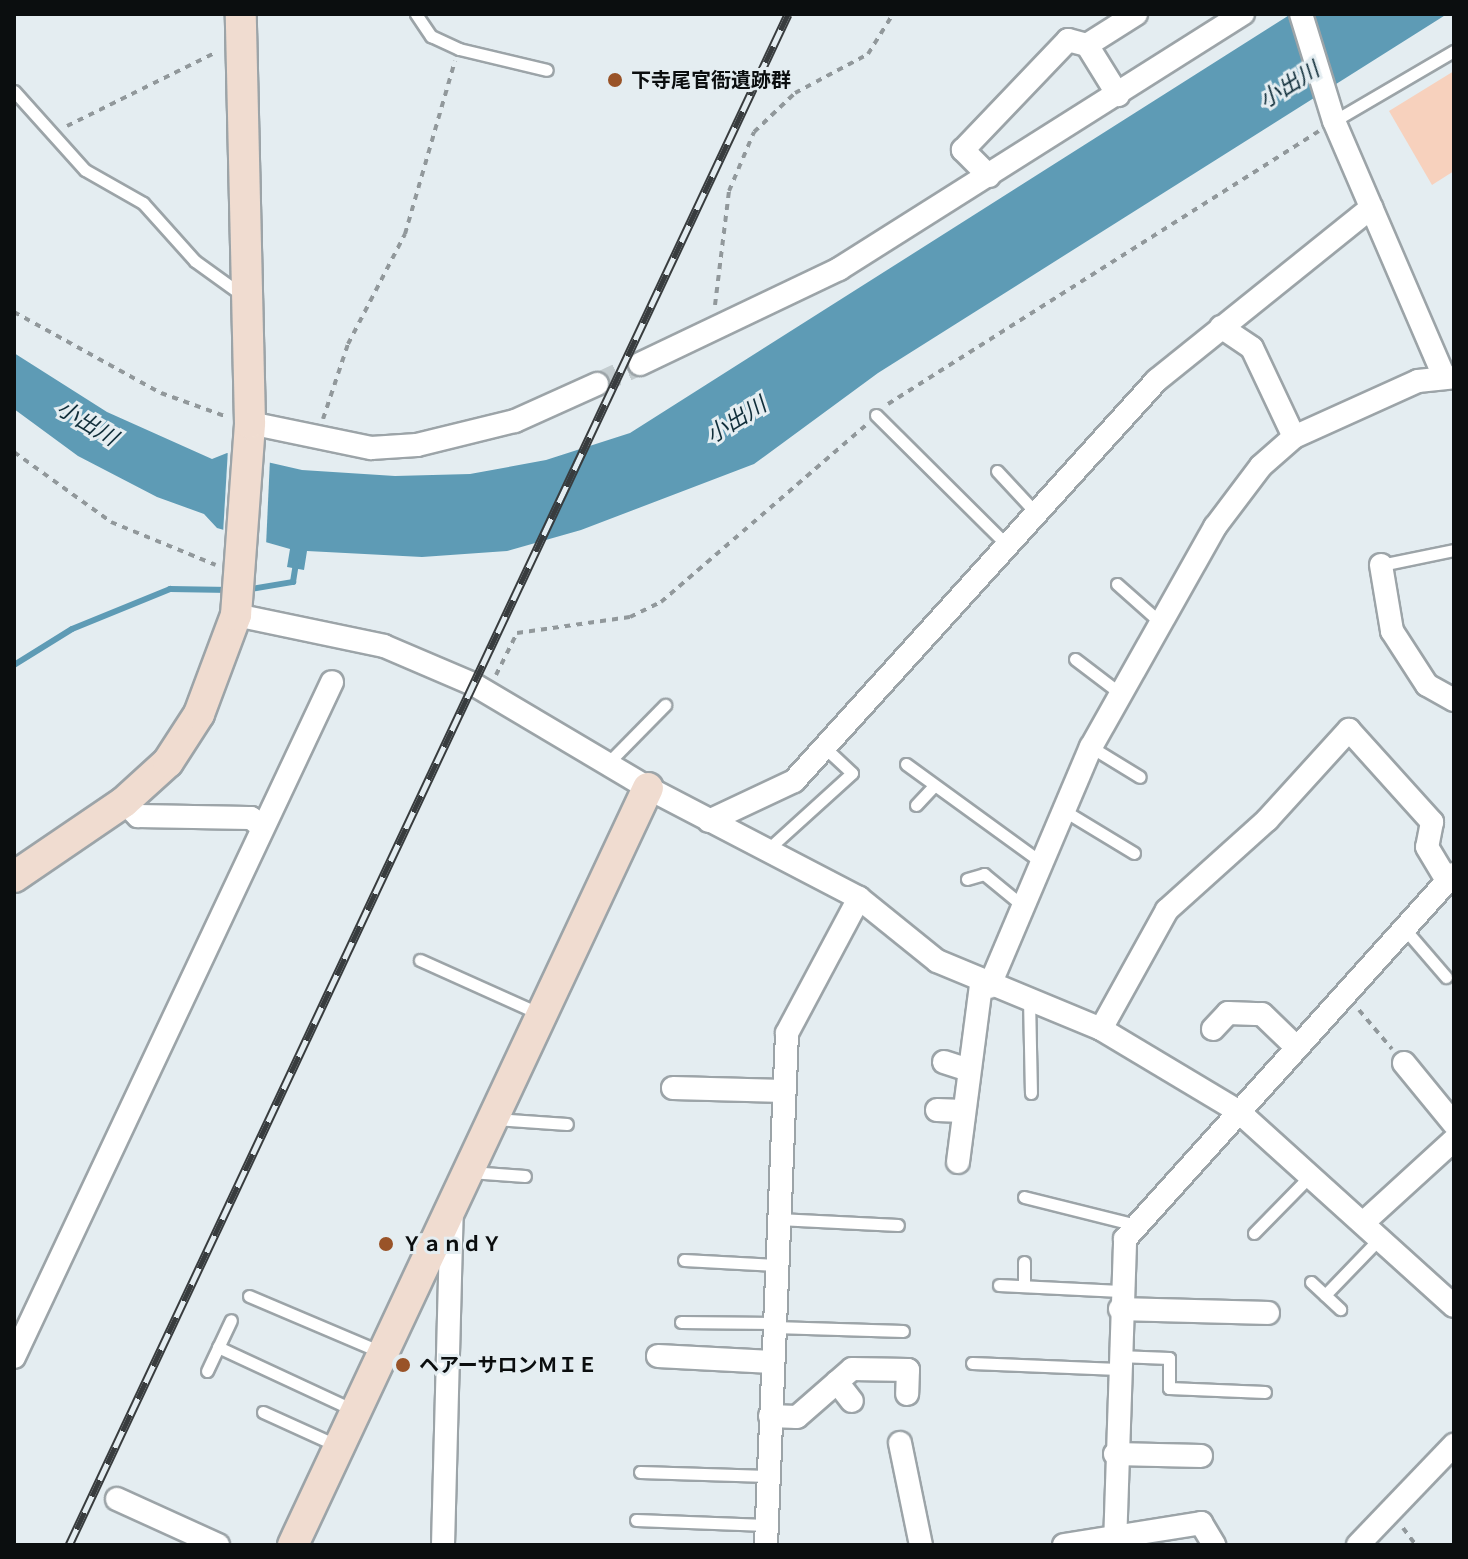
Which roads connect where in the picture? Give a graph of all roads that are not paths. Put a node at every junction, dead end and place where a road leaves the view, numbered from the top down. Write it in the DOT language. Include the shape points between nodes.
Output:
graph roads {
  1 [pos="416,14"];
  2 [pos="1136,14"];
  3 [pos="1243,14"];
  4 [pos="1301,14"];
  5 [pos="243,26"];
  6 [pos="1087,45"];
  7 [pos="1454,51"];
  8 [pos="547,70"];
  9 [pos="14,91"];
  10 [pos="1118,95"];
  11 [pos="1333,118"];
  12 [pos="989,176"];
  13 [pos="1371,208"];
  14 [pos="245,297"];
  15 [pos="1221,327"];
  16 [pos="640,364"];
  17 [pos="1449,376"];
  18 [pos="597,384"];
  19 [pos="876,415"];
  20 [pos="250,428"];
  21 [pos="1294,437"];
  22 [pos="997,471"];
  23 [pos="1036,513"];
  24 [pos="1007,545"];
  25 [pos="1454,550"];
  26 [pos="1381,565"];
  27 [pos="1117,584"];
  28 [pos="236,615"];
  29 [pos="1165,626"];
  30 [pos="1075,659"];
  31 [pos="332,682"];
  32 [pos="1121,694"];
  33 [pos="1454,700"];
  34 [pos="665,705"];
  35 [pos="1091,747"];
  36 [pos="826,749"];
  37 [pos="607,764"];
  38 [pos="906,764"];
  39 [pos="1140,777"];
  40 [pos="648,788"];
  41 [pos="932,788"];
  42 [pos="124,802"];
  43 [pos="916,805"];
  44 [pos="1062,810"];
  45 [pos="709,821"];
  46 [pos="262,827"];
  47 [pos="766,851"];
  48 [pos="1134,853"];
  49 [pos="1041,862"];
  50 [pos="1450,876"];
  51 [pos="14,877"];
  52 [pos="967,879"];
  53 [pos="859,898"];
  54 [pos="1023,906"];
  55 [pos="1403,927"];
  56 [pos="420,960"];
  57 [pos="1446,977"];
  58 [pos="985,985"];
  59 [pos="1029,999"];
  60 [pos="542,1015"];
  61 [pos="1101,1029"];
  62 [pos="1213,1029"];
  63 [pos="1296,1047"];
  64 [pos="944,1062"];
  65 [pos="1404,1063"];
  66 [pos="969,1070"];
  67 [pos="673,1088"];
  68 [pos="784,1091"];
  69 [pos="1031,1093"];
  70 [pos="937,1110"];
  71 [pos="963,1111"];
  72 [pos="1238,1111"];
  73 [pos="494,1119"];
  74 [pos="567,1124"];
  75 [pos="1454,1124"];
  76 [pos="1454,1140"];
  77 [pos="958,1162"];
  78 [pos="469,1172"];
  79 [pos="1311,1174"];
  80 [pos="525,1176"];
  81 [pos="1024,1197"];
  82 [pos="452,1211"];
  83 [pos="778,1219"];
  84 [pos="898,1225"];
  85 [pos="1136,1225"];
  86 [pos="1372,1230"];
  87 [pos="1254,1233"];
  88 [pos="684,1260"];
  89 [pos="1024,1262"];
  90 [pos="776,1265"];
  91 [pos="1311,1282"];
  92 [pos="999,1285"];
  93 [pos="1024,1286"];
  94 [pos="1325,1295"];
  95 [pos="249,1296"];
  96 [pos="1120,1300"];
  97 [pos="1454,1306"];
  98 [pos="1340,1309"];
  99 [pos="1268,1313"];
  100 [pos="231,1320"];
  101 [pos="681,1322"];
  102 [pos="774,1325"];
  103 [pos="903,1331"];
  104 [pos="218,1347"];
  105 [pos="381,1352"];
  106 [pos="658,1356"];
  107 [pos="14,1357"];
  108 [pos="772,1362"];
  109 [pos="1118,1362"];
  110 [pos="972,1363"];
  111 [pos="207,1371"];
  112 [pos="837,1382"];
  113 [pos="1265,1392"];
  114 [pos="907,1394"];
  115 [pos="852,1401"];
  116 [pos="354,1410"];
  117 [pos="263,1412"];
  118 [pos="770,1416"];
  119 [pos="900,1443"];
  120 [pos="1454,1445"];
  121 [pos="338,1446"];
  122 [pos="1115,1454"];
  123 [pos="1201,1456"];
  124 [pos="640,1472"];
  125 [pos="768,1476"];
  126 [pos="117,1499"];
  127 [pos="636,1520"];
  128 [pos="766,1535"];
  129 [pos="1114,1541"];
  130 [pos="203,1542"];
  131 [pos="293,1545"];
  132 [pos="443,1545"];
  133 [pos="921,1545"];
  134 [pos="1064,1545"];
  135 [pos="1214,1545"];
  136 [pos="1358,1545"];
  1 -- 8 [label="lane" via="431,36 459,49"];
  2 -- 6 [label="street"];
  3 -- 10 [label="street"];
  4 -- 11 [label="street"];
  5 -- 14 [label="street"];
  6 -- 10 [label="street"];
  6 -- 12 [label="street" via="1068,40 963,150"];
  7 -- 11 [label="lane"];
  9 -- 14 [label="lane" via="85,170 143,203 195,261"];
  10 -- 12 [label="street"];
  11 -- 13 [label="street"];
  12 -- 16 [label="street" via="839,269"];
  13 -- 15 [label="street"];
  13 -- 17 [label="street"];
  14 -- 20 [label="street"];
  15 -- 21 [label="street" via="1252,348"];
  15 -- 23 [label="street" via="1179,370 1157,380"];
  17 -- 21 [label="street"];
  18 -- 20 [label="street" via="458,438 371,448"];
  19 -- 24 [label="lane"];
  20 -- 28 [label="street"];
  21 -- 29 [label="street" via="1261,466 1215,527"];
  22 -- 23 [label="lane"];
  23 -- 24 [label="street"];
  24 -- 36 [label="street"];
  25 -- 26 [label="lane"];
  26 -- 33 [label="street" via="1392,631 1427,685"];
  27 -- 29 [label="lane"];
  28 -- 37 [label="street" via="384,646 486,695"];
  28 -- 42 [label="street" via="199,714 168,762"];
  29 -- 32 [label="street"];
  30 -- 32 [label="lane"];
  31 -- 46 [label="street"];
  32 -- 35 [label="street"];
  34 -- 37 [label="lane"];
  35 -- 39 [label="lane"];
  35 -- 44 [label="street"];
  36 -- 45 [label="street" via="779,793"];
  36 -- 47 [label="lane" via="852,773"];
  37 -- 40 [label="street"];
  38 -- 41 [label="lane"];
  40 -- 45 [label="street"];
  40 -- 60 [label="street"];
  41 -- 43 [label="lane"];
  41 -- 49 [label="lane"];
  42 -- 46 [label="street" via="138,816 251,818"];
  42 -- 51 [label="street"];
  44 -- 48 [label="lane"];
  44 -- 49 [label="street"];
  45 -- 47 [label="street"];
  46 -- 107 [label="street"];
  47 -- 53 [label="street"];
  49 -- 54 [label="street"];
  50 -- 55 [label="street"];
  50 -- 61 [label="street" via="1427,847 1432,822 1349,730 1267,820 1167,910"];
  52 -- 54 [label="lane" via="984,874"];
  53 -- 58 [label="street" via="937,961"];
  53 -- 68 [label="street" via="787,1033"];
  54 -- 58 [label="street"];
  55 -- 57 [label="lane"];
  55 -- 63 [label="street"];
  56 -- 60 [label="lane"];
  58 -- 59 [label="street"];
  58 -- 66 [label="street"];
  59 -- 61 [label="street"];
  59 -- 69 [label="lane"];
  60 -- 73 [label="street"];
  61 -- 72 [label="street"];
  62 -- 63 [label="street" via="1228,1013 1262,1014"];
  63 -- 72 [label="street"];
  64 -- 66 [label="street"];
  65 -- 75 [label="street"];
  66 -- 71 [label="street"];
  67 -- 68 [label="street"];
  68 -- 83 [label="street"];
  70 -- 71 [label="street"];
  71 -- 77 [label="street"];
  72 -- 79 [label="street"];
  72 -- 85 [label="street"];
  73 -- 74 [label="lane"];
  73 -- 78 [label="street"];
  76 -- 86 [label="street"];
  78 -- 80 [label="lane"];
  78 -- 82 [label="street"];
  79 -- 86 [label="street"];
  79 -- 87 [label="lane"];
  81 -- 85 [label="lane"];
  82 -- 105 [label="street"];
  82 -- 132 [label="street" via="456,1266"];
  83 -- 84 [label="lane"];
  83 -- 90 [label="street"];
  85 -- 96 [label="street" via="1122,1250"];
  86 -- 94 [label="lane"];
  86 -- 97 [label="street"];
  88 -- 90 [label="lane"];
  89 -- 93 [label="lane"];
  90 -- 102 [label="street"];
  91 -- 94 [label="lane"];
  92 -- 93 [label="lane"];
  93 -- 96 [label="lane"];
  94 -- 98 [label="lane"];
  95 -- 105 [label="lane"];
  96 -- 99 [label="street"];
  96 -- 109 [label="street"];
  100 -- 104 [label="lane"];
  101 -- 102 [label="lane"];
  102 -- 103 [label="lane"];
  102 -- 108 [label="street"];
  104 -- 111 [label="lane"];
  104 -- 116 [label="lane"];
  105 -- 116 [label="street"];
  106 -- 108 [label="street"];
  108 -- 118 [label="street"];
  109 -- 110 [label="lane"];
  109 -- 113 [label="lane" via="1169,1358 1169,1388"];
  109 -- 122 [label="street"];
  112 -- 114 [label="street" via="852,1369 908,1370"];
  112 -- 115 [label="street"];
  112 -- 118 [label="street" via="797,1417"];
  116 -- 121 [label="street"];
  117 -- 121 [label="lane"];
  118 -- 125 [label="street"];
  119 -- 133 [label="street"];
  120 -- 136 [label="street"];
  121 -- 131 [label="street"];
  122 -- 123 [label="street"];
  122 -- 129 [label="street"];
  124 -- 125 [label="lane"];
  125 -- 128 [label="street"];
  126 -- 130 [label="street"];
  127 -- 128 [label="lane"];
  129 -- 134 [label="street"];
  129 -- 135 [label="street" via="1201,1523"];
}
